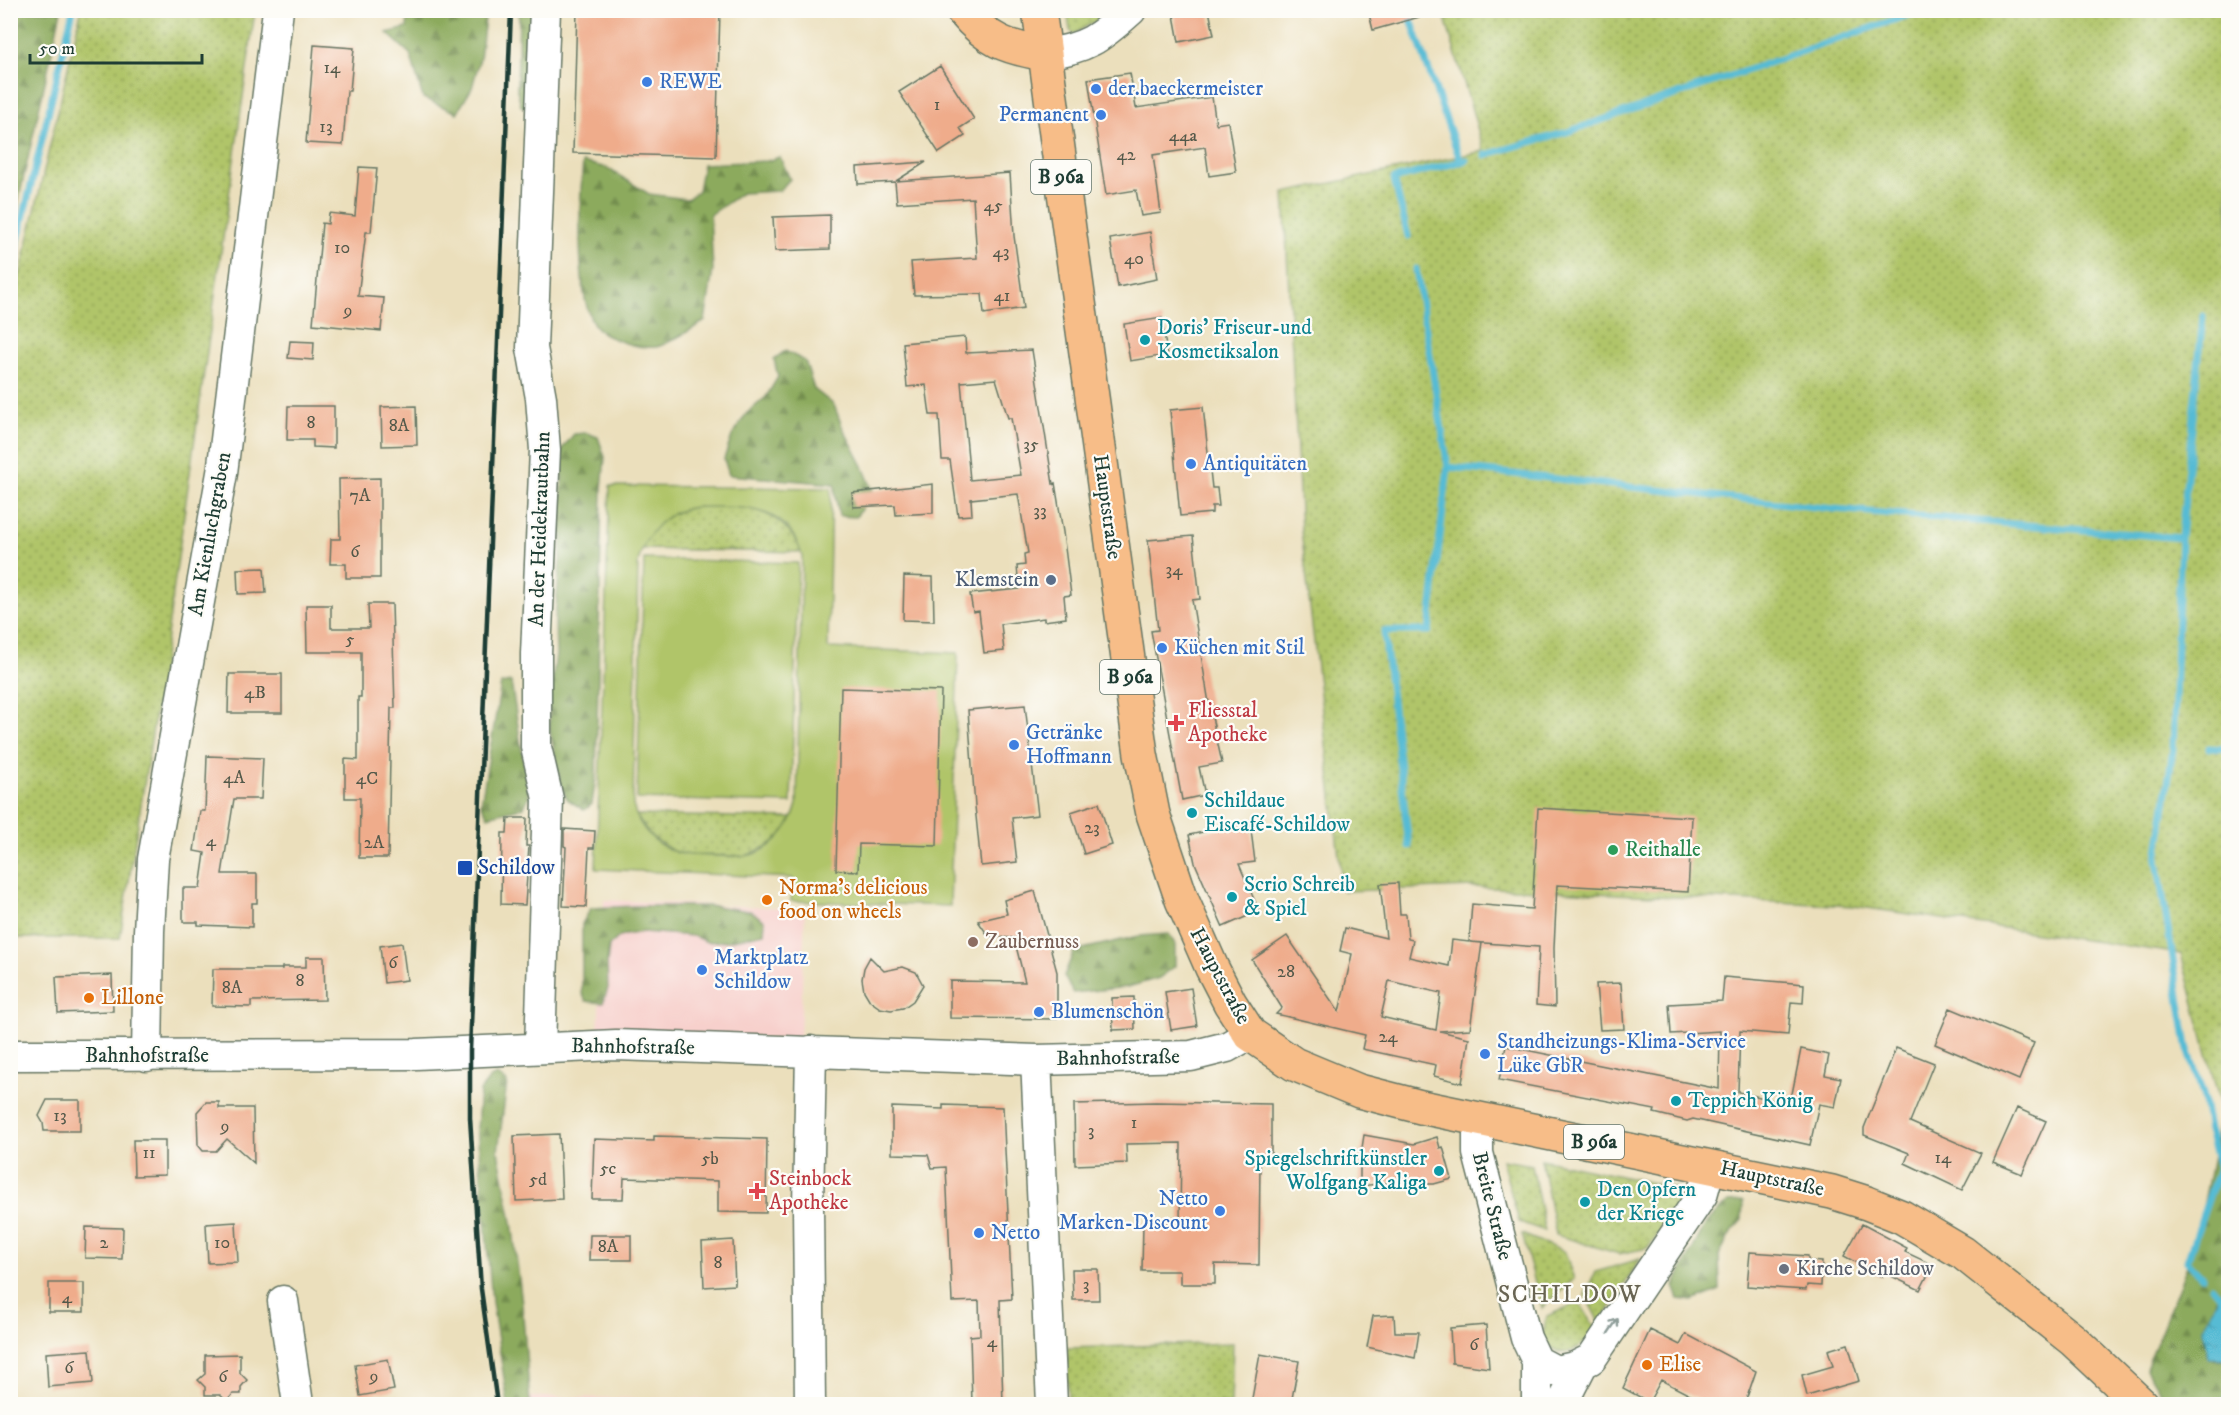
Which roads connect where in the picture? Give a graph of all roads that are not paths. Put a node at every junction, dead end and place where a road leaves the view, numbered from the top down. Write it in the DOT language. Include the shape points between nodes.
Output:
graph roads {
  1 [pos="278,10"];
  2 [pos="545,10"];
  3 [pos="962,10"];
  4 [pos="1039,10"];
  5 [pos="1131,10"];
  6 [pos="1044,54"];
  7 [pos="1250,1034"];
  8 [pos="540,1048"];
  9 [pos="811,1051"];
  10 [pos="10,1055"];
  11 [pos="147,1056"];
  12 [pos="1036,1060"];
  13 [pos="1478,1118"];
  14 [pos="1710,1166"];
  15 [pos="283,1301"];
  16 [pos="1537,1361"];
  17 [pos="1583,1363"];
  18 [pos="298,1404"];
  19 [pos="810,1404"];
  20 [pos="1052,1404"];
  21 [pos="1537,1404"];
  22 [pos="1562,1404"];
  23 [pos="2141,1404"];
  1 -- 11 [label="street, Am Kienluchgraben" via="222,473 153,860"];
  2 -- 8 [label="street, An der Heidekrautbahn" via="532,348 545,450 536,654 536,747 548,799"];
  3 -- 6 [label="main road" via="981,31 1006,46"];
  4 -- 6 [label="main road, Hauptstraße"];
  5 -- 6 [label="street" via="1089,43 1069,51"];
  6 -- 7 [label="main road, Hauptstraße / B 96a" via="1139,743 1153,814 1203,949"];
  7 -- 12 [label="street, Bahnhofstraße" via="1227,1047 1191,1056"];
  7 -- 13 [label="main road, Hauptstraße / B 96a" via="1294,1064 1359,1092"];
  8 -- 9 [label="street, Bahnhofstraße" via="615,1045"];
  8 -- 11 [label="street, Bahnhofstraße" via="416,1054"];
  9 -- 12 [label="street, Bahnhofstraße"];
  9 -- 19 [label="street"];
  10 -- 11 [label="street, Bahnhofstraße"];
  12 -- 20 [label="street"];
  13 -- 14 [label="main road, Hauptstraße / B 96a"];
  13 -- 16 [label="street, Breite Straße" via="1478,1154 1493,1216 1526,1338"];
  17 -- 14 [label="street, one-way" via="1591,1359 1702,1195"];
  14 -- 23 [label="main road, Hauptstraße / B 96a" via="1832,1192 1902,1217 1963,1253 2073,1340"];
  15 -- 18 [label="street"];
  16 -- 17 [label="street" via="1556,1371"];
  16 -- 21 [label="street, Breite Straße"];
  17 -- 22 [label="street"];
}
